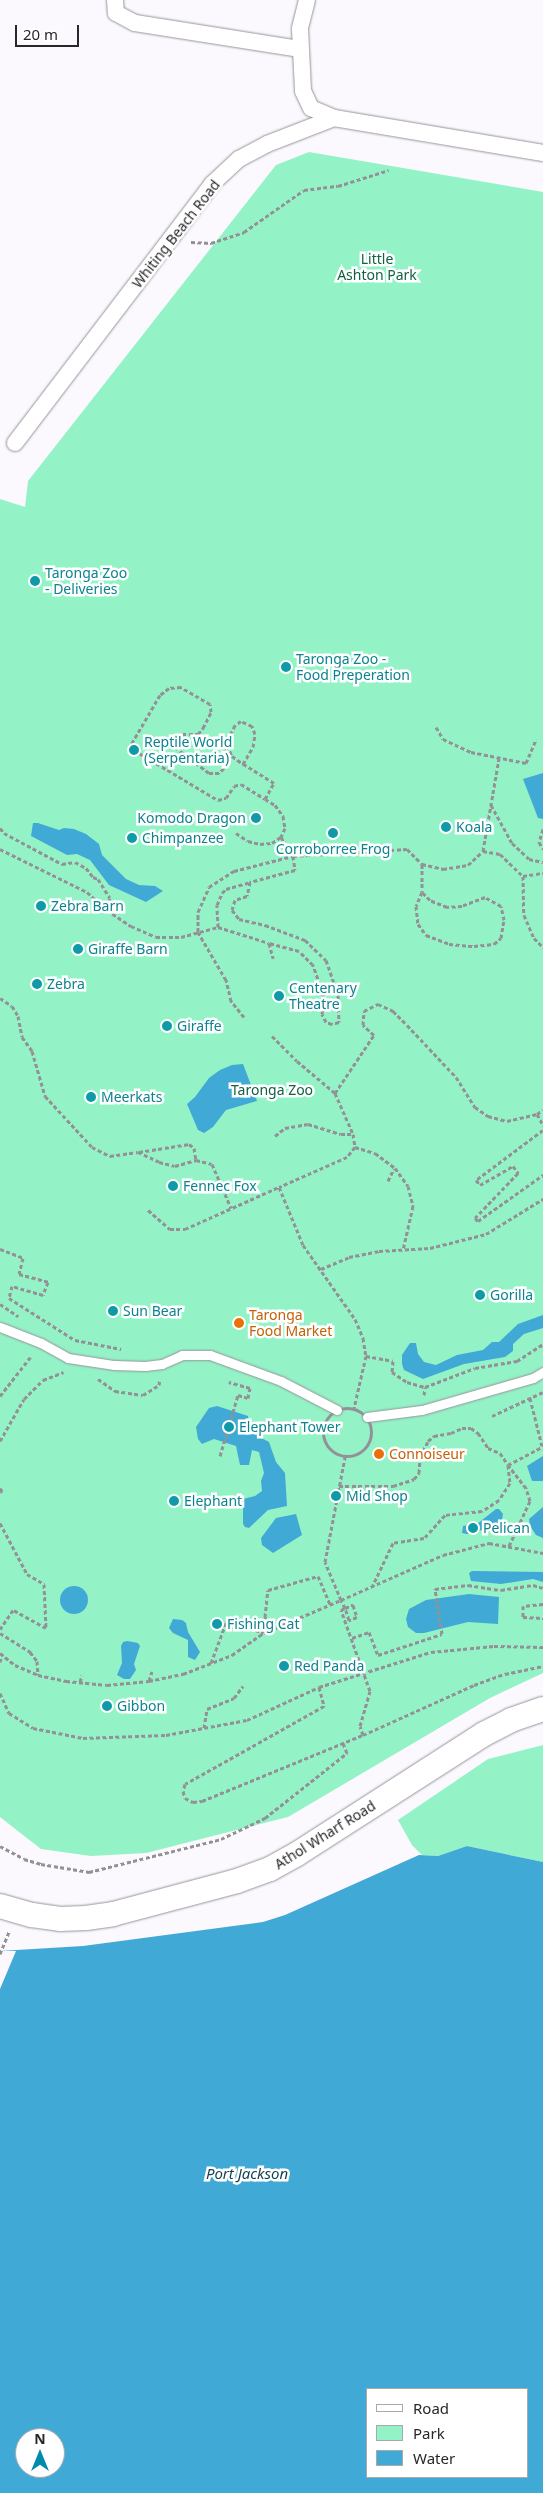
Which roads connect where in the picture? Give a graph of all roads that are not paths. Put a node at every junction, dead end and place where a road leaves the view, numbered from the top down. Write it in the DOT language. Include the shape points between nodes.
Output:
graph roads {
  1 [pos="114,0"];
  2 [pos="307,0"];
  3 [pos="300,48"];
  4 [pos="334,118"];
  5 [pos="543,153"];
  6 [pos="15,443"];
  7 [pos="0,1327"];
  8 [pos="543,1372"];
  9 [pos="337,1410"];
  10 [pos="367,1417"];
  11 [pos="543,1709"];
  12 [pos="0,1906"];
  1 -- 3 [label="street" via="116,13 135,23"];
  2 -- 3 [label="street" via="300,29"];
  3 -- 4 [label="street" via="303,91 311,108"];
  4 -- 5 [label="street"];
  4 -- 6 [label="street, Whiting Beach Road" via="267,144 239,159 212,184"];
  7 -- 9 [label="lane" via="68,1358 114,1365 145,1366 162,1364 182,1355 210,1355 281,1381"];
  8 -- 10 [label="lane" via="533,1378 422,1410"];
  11 -- 12 [label="main road, Athol Wharf Road" via="484,1734 270,1869 113,1914 86,1918 60,1919"];
}
